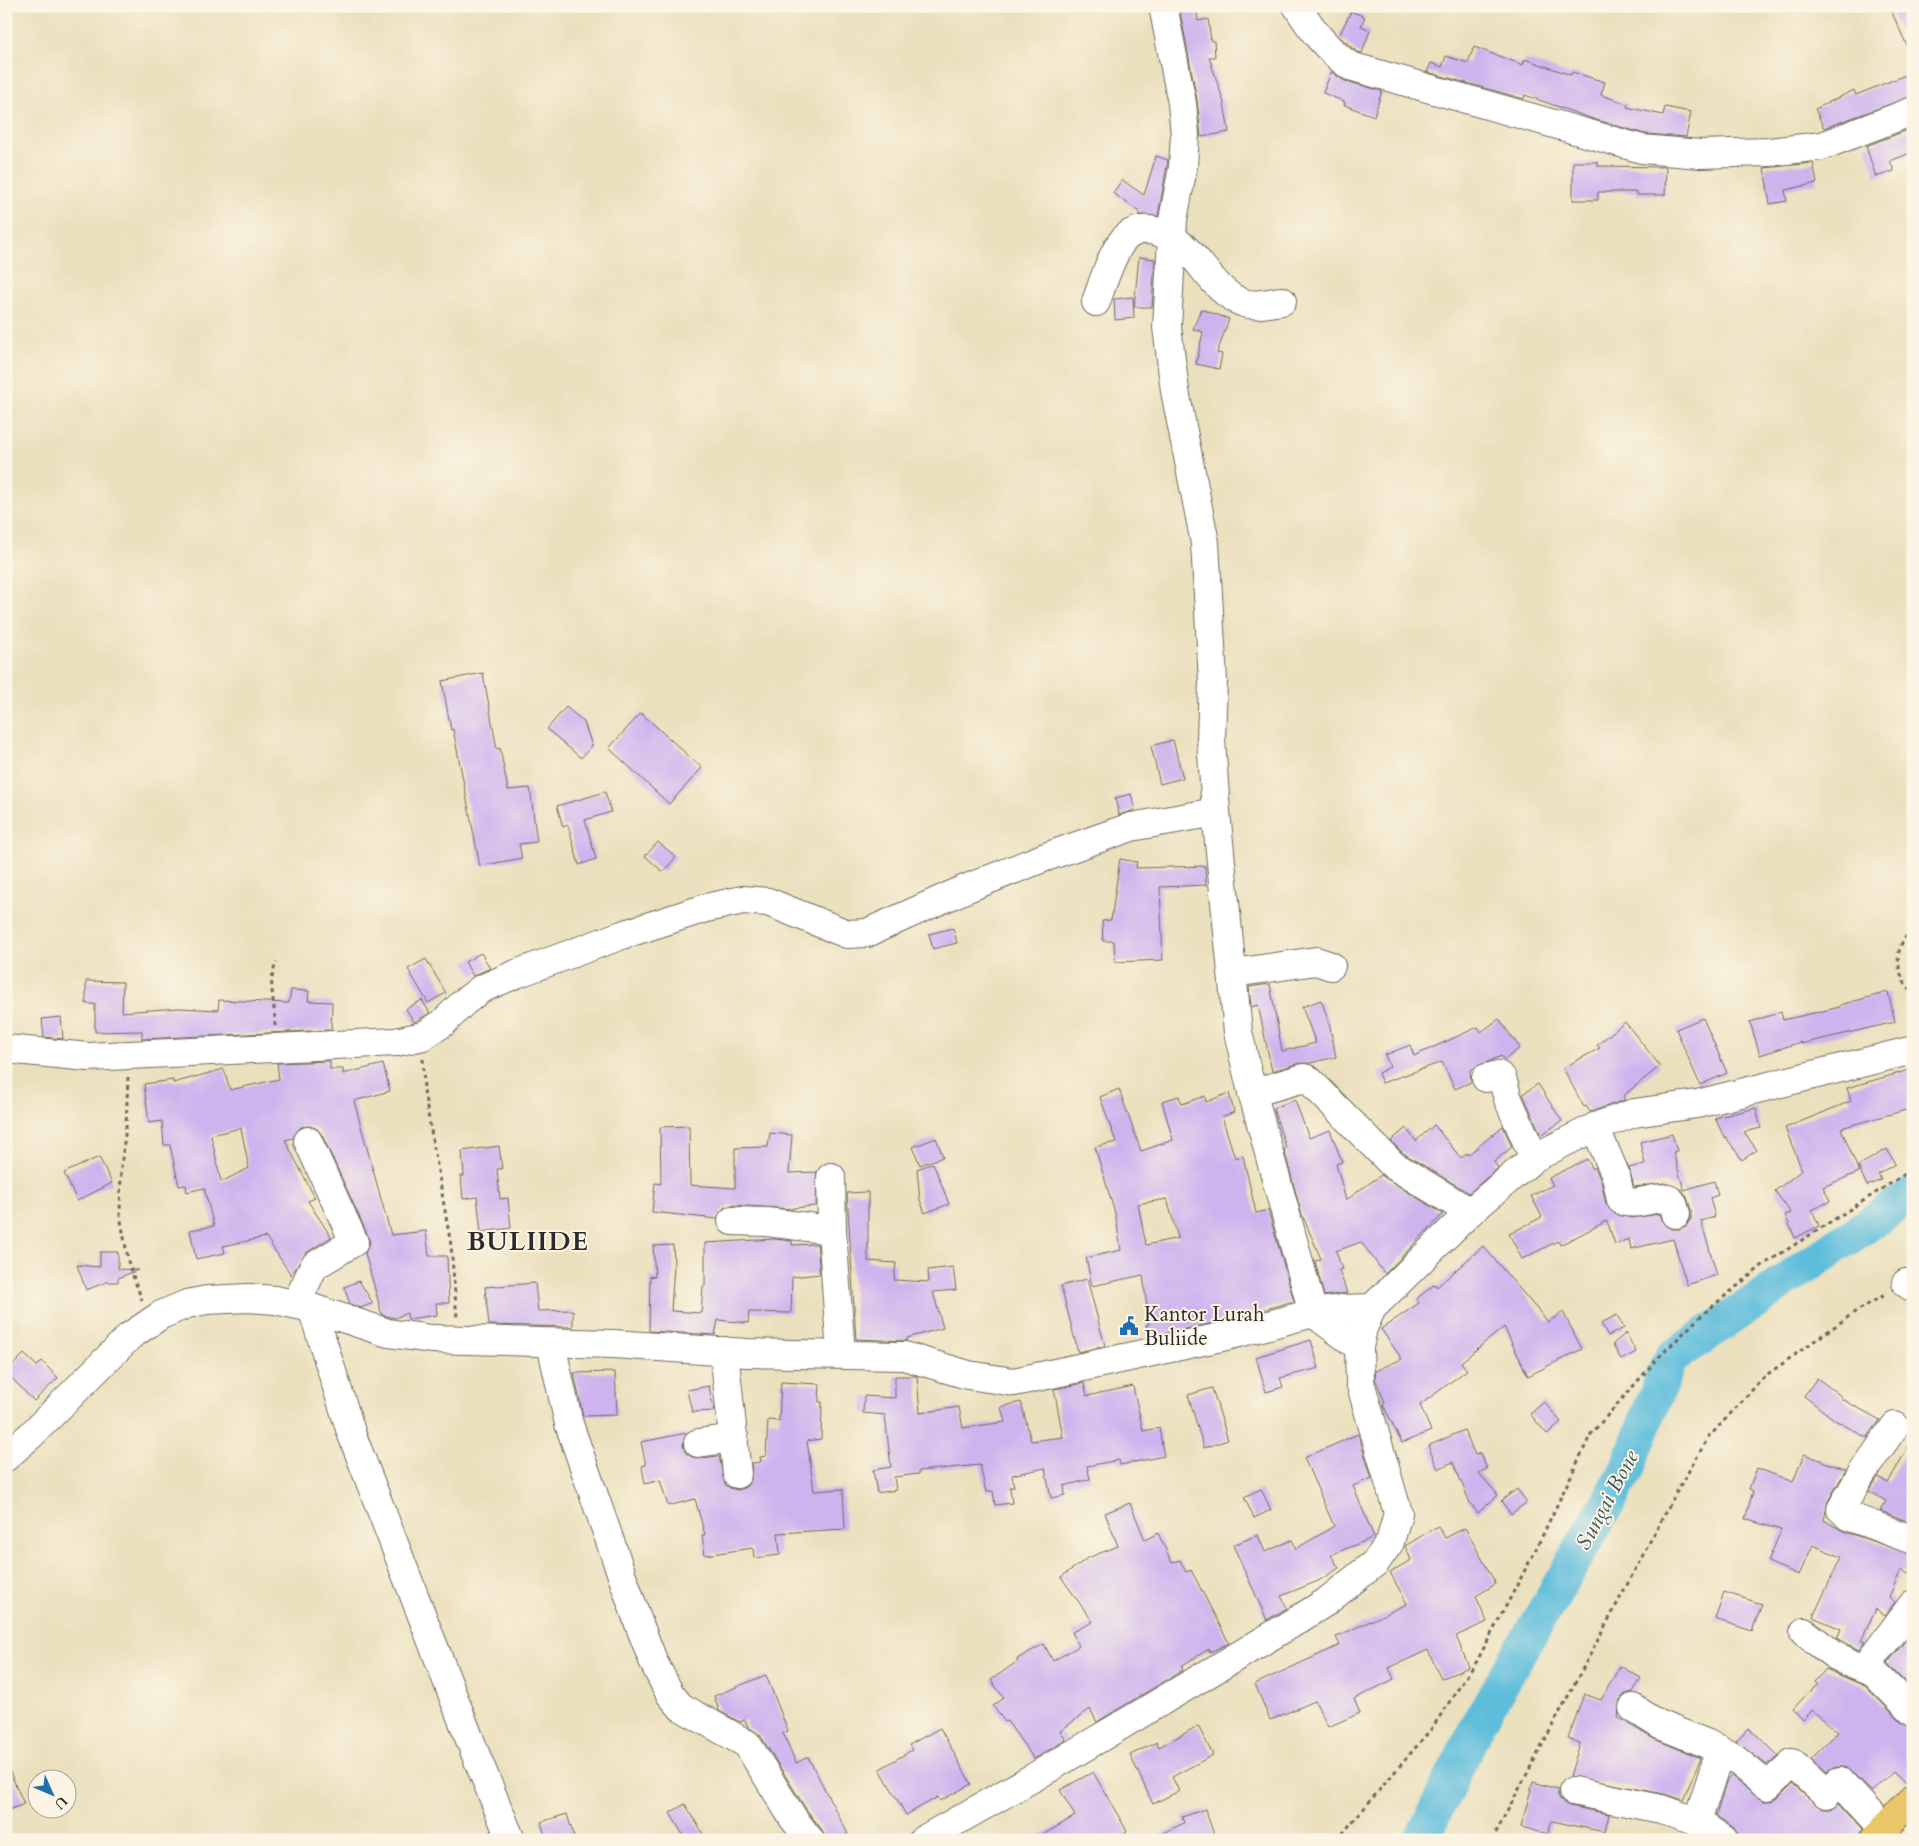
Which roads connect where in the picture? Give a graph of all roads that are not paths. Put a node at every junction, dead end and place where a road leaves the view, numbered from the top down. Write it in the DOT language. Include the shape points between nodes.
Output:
graph roads {
  1 [pos="1163,6"];
  2 [pos="1297,6"];
  3 [pos="1913,111"];
  4 [pos="1173,237"];
  5 [pos="1282,301"];
  6 [pos="1096,302"];
  7 [pos="1216,812"];
  8 [pos="1331,966"];
  9 [pos="1234,973"];
  10 [pos="6,1049"];
  11 [pos="1913,1050"];
  12 [pos="1486,1078"];
  13 [pos="1252,1093"];
  14 [pos="1595,1127"];
  15 [pos="308,1141"];
  16 [pos="1534,1158"];
  17 [pos="831,1177"];
  18 [pos="1470,1212"];
  19 [pos="1676,1214"];
  20 [pos="732,1221"];
  21 [pos="832,1230"];
  22 [pos="304,1306"];
  23 [pos="1372,1308"];
  24 [pos="1313,1314"];
  25 [pos="551,1344"];
  26 [pos="1359,1347"];
  27 [pos="724,1351"];
  28 [pos="842,1354"];
  29 [pos="1895,1426"];
  30 [pos="734,1438"];
  31 [pos="698,1444"];
  32 [pos="6,1457"];
  33 [pos="737,1474"];
  34 [pos="1913,1540"];
  35 [pos="1913,1604"];
  36 [pos="1804,1632"];
  37 [pos="1865,1668"];
  38 [pos="1633,1708"];
  39 [pos="1913,1712"];
  40 [pos="1720,1751"];
  41 [pos="1573,1791"];
  42 [pos="1913,1799"];
  43 [pos="1697,1822"];
  44 [pos="1879,1834"];
  45 [pos="511,1840"];
  46 [pos="810,1840"];
  47 [pos="922,1840"];
  48 [pos="1724,1840"];
  1 -- 4 [label="street" via="1185,134"];
  2 -- 3 [label="street" via="1319,39 1350,66 1642,149 1700,154 1769,152 1822,146"];
  4 -- 5 [label="street" via="1212,280 1242,303"];
  4 -- 6 [label="street" via="1150,229 1137,231 1125,238"];
  4 -- 7 [label="street" via="1167,327 1175,391 1205,543"];
  7 -- 9 [label="street"];
  7 -- 10 [label="street" via="1131,827 965,889 866,933 847,934 768,902 743,900 706,908 558,957 481,989 424,1036 396,1042 88,1057"];
  8 -- 9 [label="street" via="1316,961"];
  9 -- 13 [label="street" via="1238,1032"];
  11 -- 14 [label="street" via="1697,1104 1634,1113"];
  12 -- 16 [label="street" via="1498,1075 1502,1078"];
  13 -- 18 [label="street" via="1308,1079 1393,1165"];
  13 -- 24 [label="street"];
  14 -- 16 [label="street"];
  14 -- 19 [label="street" via="1616,1176 1621,1200 1630,1204 1669,1199"];
  15 -- 22 [label="street" via="354,1242 314,1266"];
  16 -- 18 [label="street"];
  17 -- 21 [label="street"];
  18 -- 23 [label="street"];
  20 -- 21 [label="street"];
  21 -- 28 [label="street"];
  22 -- 25 [label="street" via="407,1337"];
  22 -- 32 [label="street" via="248,1298 207,1300 187,1304 150,1322 130,1336"];
  22 -- 45 [label="street"];
  23 -- 24 [label="street"];
  23 -- 26 [label="street"];
  24 -- 26 [label="street"];
  24 -- 28 [label="street" via="1014,1382 968,1375 904,1356"];
  25 -- 27 [label="street" via="613,1344"];
  25 -- 46 [label="street" via="569,1424 639,1624 670,1694 681,1707 747,1744"];
  26 -- 47 [label="street" via="1360,1382 1398,1513 1390,1542 1376,1562 1326,1602 1293,1623"];
  27 -- 28 [label="street"];
  27 -- 30 [label="street"];
  29 -- 34 [label="street" via="1841,1509 1848,1516"];
  30 -- 31 [label="street"];
  30 -- 33 [label="street"];
  35 -- 37 [label="street"];
  36 -- 37 [label="street" via="1834,1654"];
  37 -- 39 [label="street"];
  38 -- 40 [label="street" via="1660,1725"];
  40 -- 43 [label="street"];
  40 -- 44 [label="street" via="1768,1786 1792,1763 1826,1794 1840,1781"];
  41 -- 43 [label="street" via="1661,1809"];
  42 -- 44 [label="main road"];
  43 -- 48 [label="street"];
}
